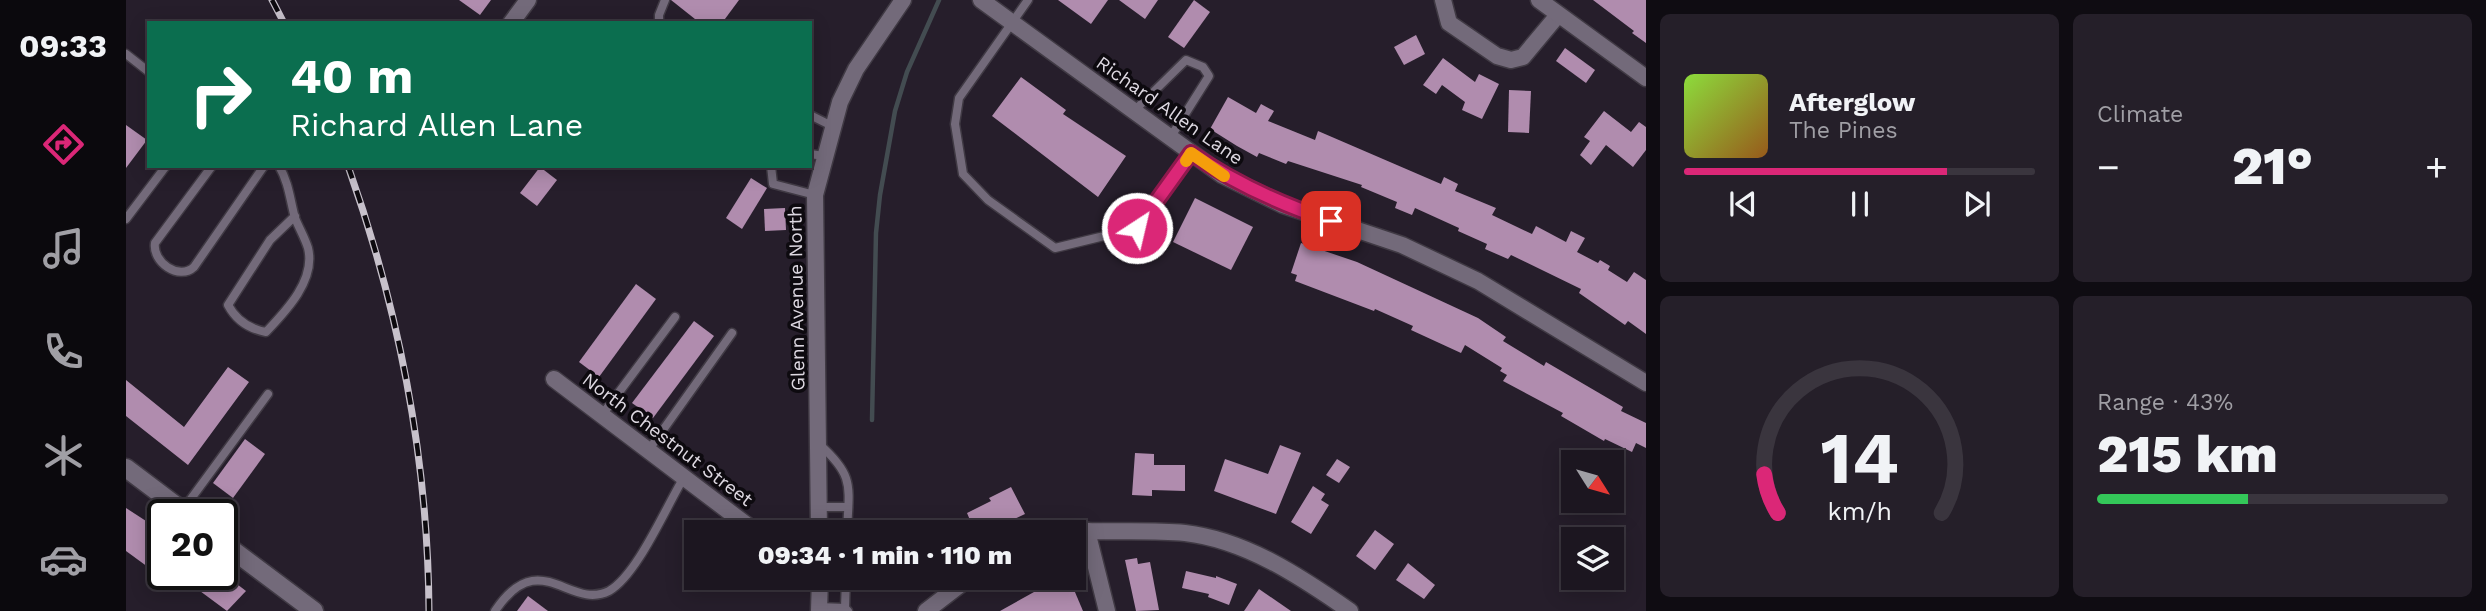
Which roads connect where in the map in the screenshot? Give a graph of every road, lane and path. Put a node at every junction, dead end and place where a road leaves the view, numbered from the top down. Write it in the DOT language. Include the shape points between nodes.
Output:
graph roads {
  1 [pos="528,0"];
  2 [pos="665,0"];
  3 [pos="903,0"];
  4 [pos="981,0"];
  5 [pos="1028,0"];
  6 [pos="1443,0"];
  7 [pos="1538,0"];
  8 [pos="1558,15"];
  9 [pos="512,21"];
  10 [pos="659,21"];
  11 [pos="1012,23"];
  12 [pos="126,54"];
  13 [pos="147,70"];
  14 [pos="1646,78"];
  15 [pos="1134,112"];
  16 [pos="812,116"];
  17 [pos="832,126"];
  18 [pos="1170,138"];
  19 [pos="1191,153"];
  20 [pos="817,155"];
  21 [pos="164,168"];
  22 [pos="211,168"];
  23 [pos="263,168"];
  24 [pos="280,168"];
  25 [pos="771,168"];
  26 [pos="815,195"];
  27 [pos="295,216"];
  28 [pos="126,219"];
  29 [pos="675,317"];
  30 [pos="732,333"];
  31 [pos="554,379"];
  32 [pos="1646,383"];
  33 [pos="268,394"];
  34 [pos="602,415"];
  35 [pos="819,444"];
  36 [pos="648,451"];
  37 [pos="126,468"];
  38 [pos="683,478"];
  39 [pos="166,499"];
  40 [pos="194,499"];
  41 [pos="819,507"];
  42 [pos="848,507"];
  43 [pos="740,520"];
  44 [pos="819,520"];
  45 [pos="847,520"];
  46 [pos="1086,533"];
  47 [pos="1086,548"];
  48 [pos="238,555"];
  49 [pos="819,590"];
  50 [pos="846,590"];
  51 [pos="953,590"];
  52 [pos="302,608"];
  53 [pos="819,609"];
  54 [pos="846,610"];
  55 [pos="495,611"];
  56 [pos="926,611"];
  57 [pos="1107,611"];
  58 [pos="1350,611"];
  1 -- 9 [label="street"];
  2 -- 10 [label="lane"];
  3 -- 17 [label="street, Glenn Avenue North" via="856,69"];
  4 -- 11 [label="street, Richard Allen Lane"];
  5 -- 11 [label="lane"];
  6 -- 8 [label="street" via="1449,23 1497,56 1511,60 1523,57"];
  7 -- 8 [label="street"];
  8 -- 14 [label="street"];
  11 -- 15 [label="street, Richard Allen Lane"];
  11 -- 19 [label="lane" via="959,98 955,124 962,174 988,200 1055,248 1077,243 1137,228"];
  12 -- 13 [label="lane"];
  15 -- 18 [label="street, Richard Allen Lane"];
  15 -- 18 [label="lane" via="1186,60 1203,67 1209,76"];
  16 -- 17 [label="lane"];
  17 -- 20 [label="street, Glenn Avenue North"];
  18 -- 19 [label="street, Richard Allen Lane"];
  19 -- 32 [label="street, Richard Allen Lane" via="1222,175 1283,205 1402,245 1478,281"];
  20 -- 26 [label="street, Glenn Avenue North"];
  21 -- 28 [label="lane"];
  22 -- 23 [label="lane" via="155,243 153,252 158,259 179,274 194,267"];
  24 -- 27 [label="lane"];
  25 -- 26 [label="lane" via="773,184"];
  26 -- 35 [label="street, Glenn Avenue North"];
  27 -- 27 [label="lane" via="270,240 228,305 256,330 266,332 275,322 310,269 308,248"];
  29 -- 34 [label="lane"];
  30 -- 36 [label="lane"];
  31 -- 34 [label="street, North Chestnut Street"];
  33 -- 40 [label="lane"];
  34 -- 36 [label="street, North Chestnut Street"];
  35 -- 41 [label="street, Glenn Avenue North"];
  35 -- 42 [label="lane" via="841,464 849,487"];
  36 -- 38 [label="street, North Chestnut Street"];
  37 -- 39 [label="main road"];
  38 -- 43 [label="street, North Chestnut Street"];
  38 -- 55 [label="lane" via="628,576 607,592 579,595 540,580 524,584"];
  41 -- 42 [label="lane"];
  41 -- 44 [label="street, Glenn Avenue North"];
  42 -- 45 [label="lane"];
  46 -- 58 [label="street" via="1186,533 1245,550 1295,573"];
  47 -- 57 [label="street"];
  48 -- 52 [label="main road"];
  49 -- 53 [label="street"];
  50 -- 54 [label="lane"];
  51 -- 56 [label="street"];
  53 -- 54 [label="lane"];
}
